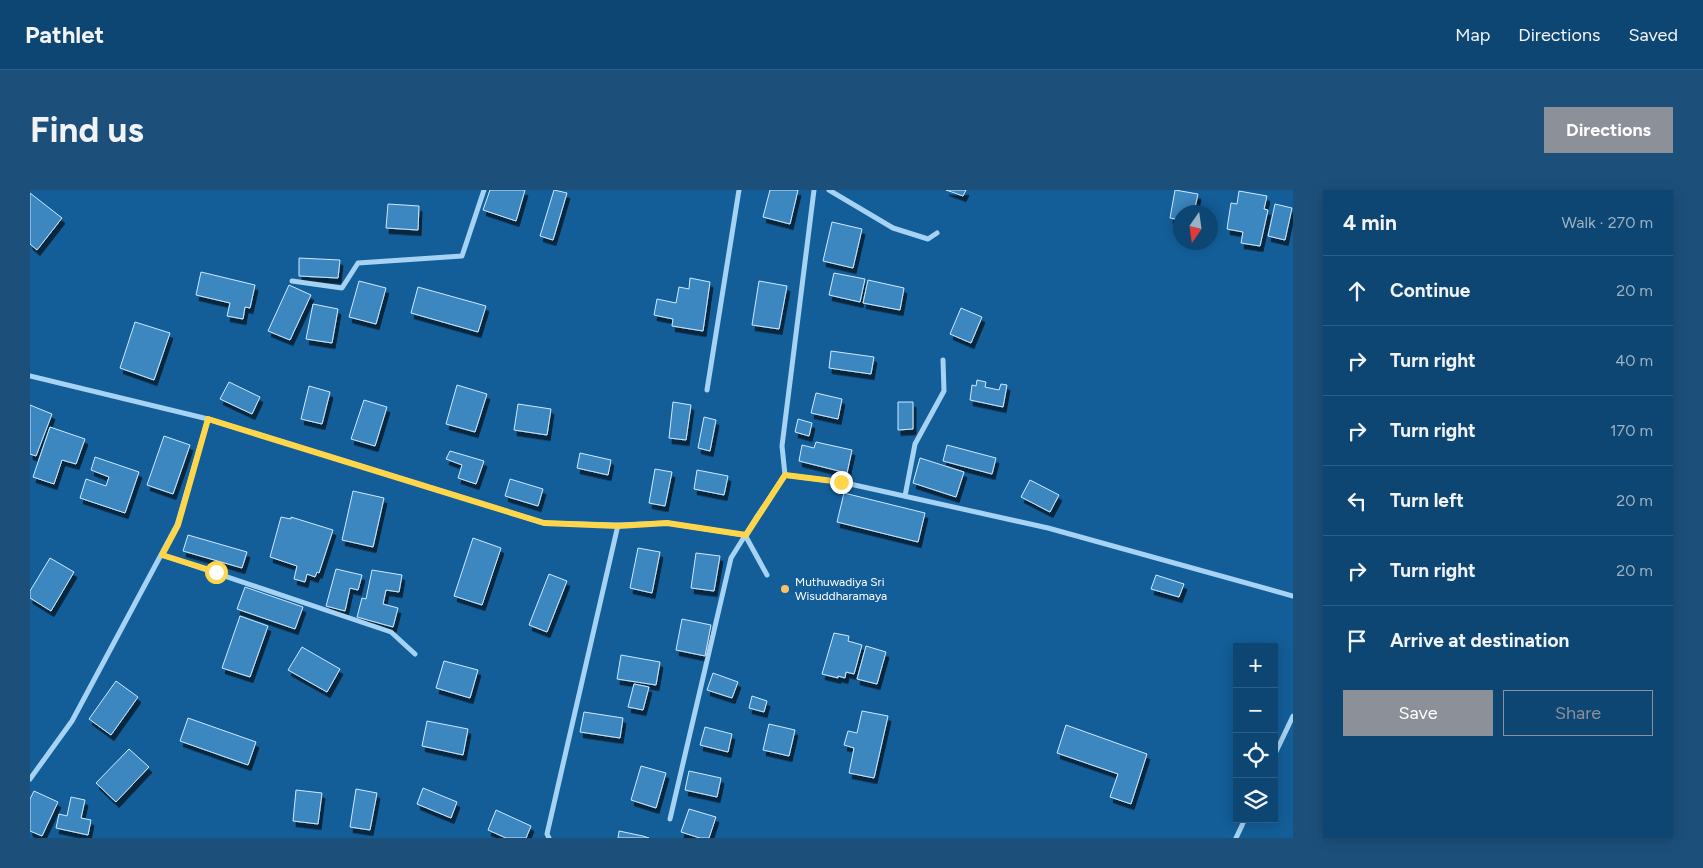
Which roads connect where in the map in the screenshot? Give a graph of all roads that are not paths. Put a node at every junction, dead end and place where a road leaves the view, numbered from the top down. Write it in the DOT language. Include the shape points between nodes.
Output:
graph roads {
  1 [pos="484,190"];
  2 [pos="739,190"];
  3 [pos="814,190"];
  4 [pos="829,190"];
  5 [pos="937,233"];
  6 [pos="292,281"];
  7 [pos="943,360"];
  8 [pos="30,376"];
  9 [pos="707,390"];
  10 [pos="208,419"];
  11 [pos="785,475"];
  12 [pos="904,496"];
  13 [pos="618,526"];
  14 [pos="746,535"];
  15 [pos="162,555"];
  16 [pos="767,575"];
  17 [pos="1293,596"];
  18 [pos="415,654"];
  19 [pos="1293,716"];
  20 [pos="1278,748"];
  21 [pos="30,779"];
  22 [pos="670,820"];
  23 [pos="1243,823"];
  24 [pos="549,838"];
  25 [pos="1236,838"];
  1 -- 6 [label="street" via="462,256 358,263 342,288"];
  2 -- 9 [label="street"];
  3 -- 11 [label="street" via="782,446"];
  4 -- 5 [label="street" via="893,228 928,239"];
  7 -- 12 [label="street" via="944,391 915,444"];
  8 -- 10 [label="street"];
  10 -- 13 [label="street" via="544,523"];
  10 -- 15 [label="street" via="178,525"];
  11 -- 12 [label="street" via="841,482"];
  11 -- 14 [label="street"];
  12 -- 17 [label="street" via="1048,528"];
  13 -- 14 [label="street" via="667,523"];
  13 -- 24 [label="street"];
  14 -- 16 [label="street"];
  14 -- 22 [label="street" via="731,558"];
  15 -- 18 [label="street" via="391,632"];
  15 -- 21 [label="street" via="72,722"];
  19 -- 20 [label="street"];
  23 -- 25 [label="street"];
}
